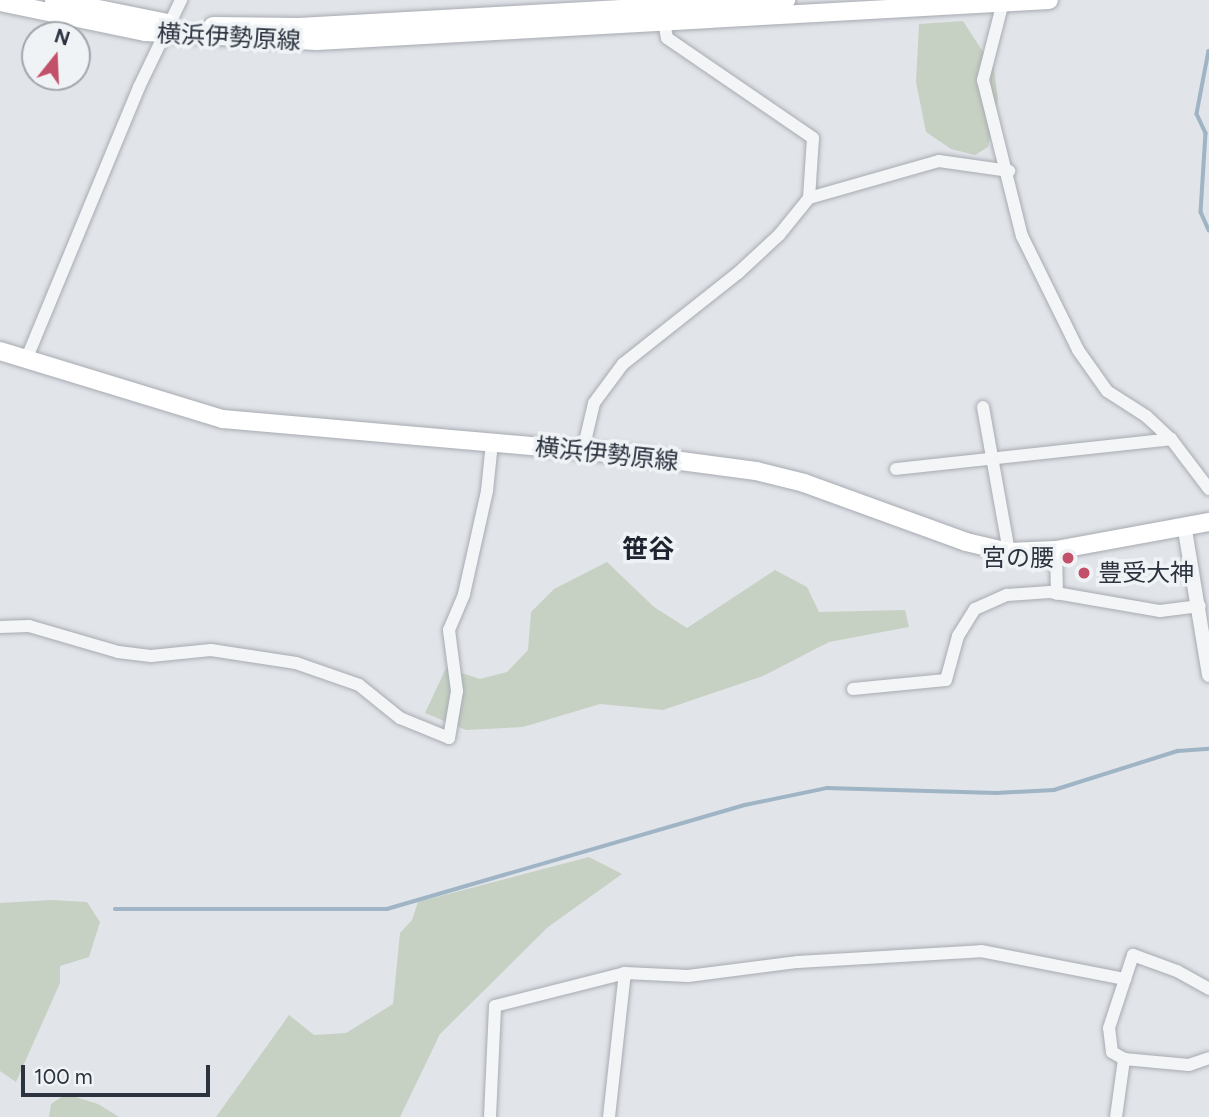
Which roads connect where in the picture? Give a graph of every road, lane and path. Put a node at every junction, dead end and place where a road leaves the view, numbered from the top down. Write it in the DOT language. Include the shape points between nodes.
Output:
graph roads {
  1 [pos="54,0"];
  2 [pos="181,0"];
  3 [pos="786,0"];
  4 [pos="1049,0"];
  5 [pos="0,2"];
  6 [pos="1003,2"];
  7 [pos="684,3"];
  8 [pos="664,22"];
  9 [pos="168,29"];
  10 [pos="1009,171"];
  11 [pos="809,198"];
  12 [pos="0,351"];
  13 [pos="26,360"];
  14 [pos="983,407"];
  15 [pos="1171,439"];
  16 [pos="492,443"];
  17 [pos="583,450"];
  18 [pos="989,461"];
  19 [pos="896,469"];
  20 [pos="1209,489"];
  21 [pos="1209,522"];
  22 [pos="1185,530"];
  23 [pos="1056,550"];
  24 [pos="1009,551"];
  25 [pos="1057,594"];
  26 [pos="1200,606"];
  27 [pos="0,627"];
  28 [pos="1209,675"];
  29 [pos="853,689"];
  30 [pos="625,973"];
  31 [pos="1125,979"];
  32 [pos="1209,989"];
  33 [pos="1209,1058"];
  34 [pos="1124,1059"];
  35 [pos="490,1117"];
  36 [pos="608,1117"];
  37 [pos="1116,1117"];
  1 -- 9 [label="main road, 横浜伊勢原線"];
  2 -- 9 [label="street"];
  3 -- 7 [label="main road, 横浜伊勢原線"];
  4 -- 6 [label="main road, 横浜伊勢原線"];
  5 -- 9 [label="main road, 横浜伊勢原線" via="106,27"];
  6 -- 8 [label="main road, 横浜伊勢原線"];
  6 -- 10 [label="street" via="983,80"];
  7 -- 9 [label="main road, 横浜伊勢原線" via="299,27"];
  8 -- 9 [label="main road, 横浜伊勢原線" via="317,41"];
  8 -- 11 [label="street" via="667,38 813,138"];
  9 -- 13 [label="street" via="139,87"];
  10 -- 11 [label="street" via="939,161"];
  10 -- 15 [label="street" via="1022,236 1078,350 1107,391 1146,415"];
  11 -- 17 [label="street" via="779,235 738,273 623,364 594,403"];
  12 -- 13 [label="main road, 横浜伊勢原線"];
  13 -- 16 [label="main road, 横浜伊勢原線" via="223,419"];
  14 -- 18 [label="street"];
  15 -- 18 [label="street"];
  15 -- 20 [label="street"];
  16 -- 17 [label="main road, 横浜伊勢原線"];
  16 -- 27 [label="street" via="487,491 464,594 449,630 457,691 449,738 400,718 359,685 296,663 212,650 151,656 118,652 29,626"];
  17 -- 24 [label="main road, 横浜伊勢原線" via="757,471 804,483 966,542"];
  18 -- 19 [label="street"];
  18 -- 24 [label="street"];
  21 -- 22 [label="main road, 横浜伊勢原線"];
  22 -- 23 [label="main road, 横浜伊勢原線"];
  22 -- 26 [label="street"];
  23 -- 24 [label="main road, 横浜伊勢原線"];
  23 -- 25 [label="street"];
  25 -- 26 [label="street" via="1160,611"];
  25 -- 29 [label="street" via="1007,595 975,609 958,636 946,680"];
  26 -- 28 [label="street"];
  30 -- 31 [label="street" via="688,976 798,962 981,951"];
  30 -- 35 [label="street" via="495,1006"];
  30 -- 36 [label="street"];
  31 -- 32 [label="street" via="1133,955"];
  31 -- 34 [label="street" via="1109,1028 1112,1052"];
  33 -- 34 [label="street" via="1189,1065"];
  34 -- 37 [label="street"];
}
